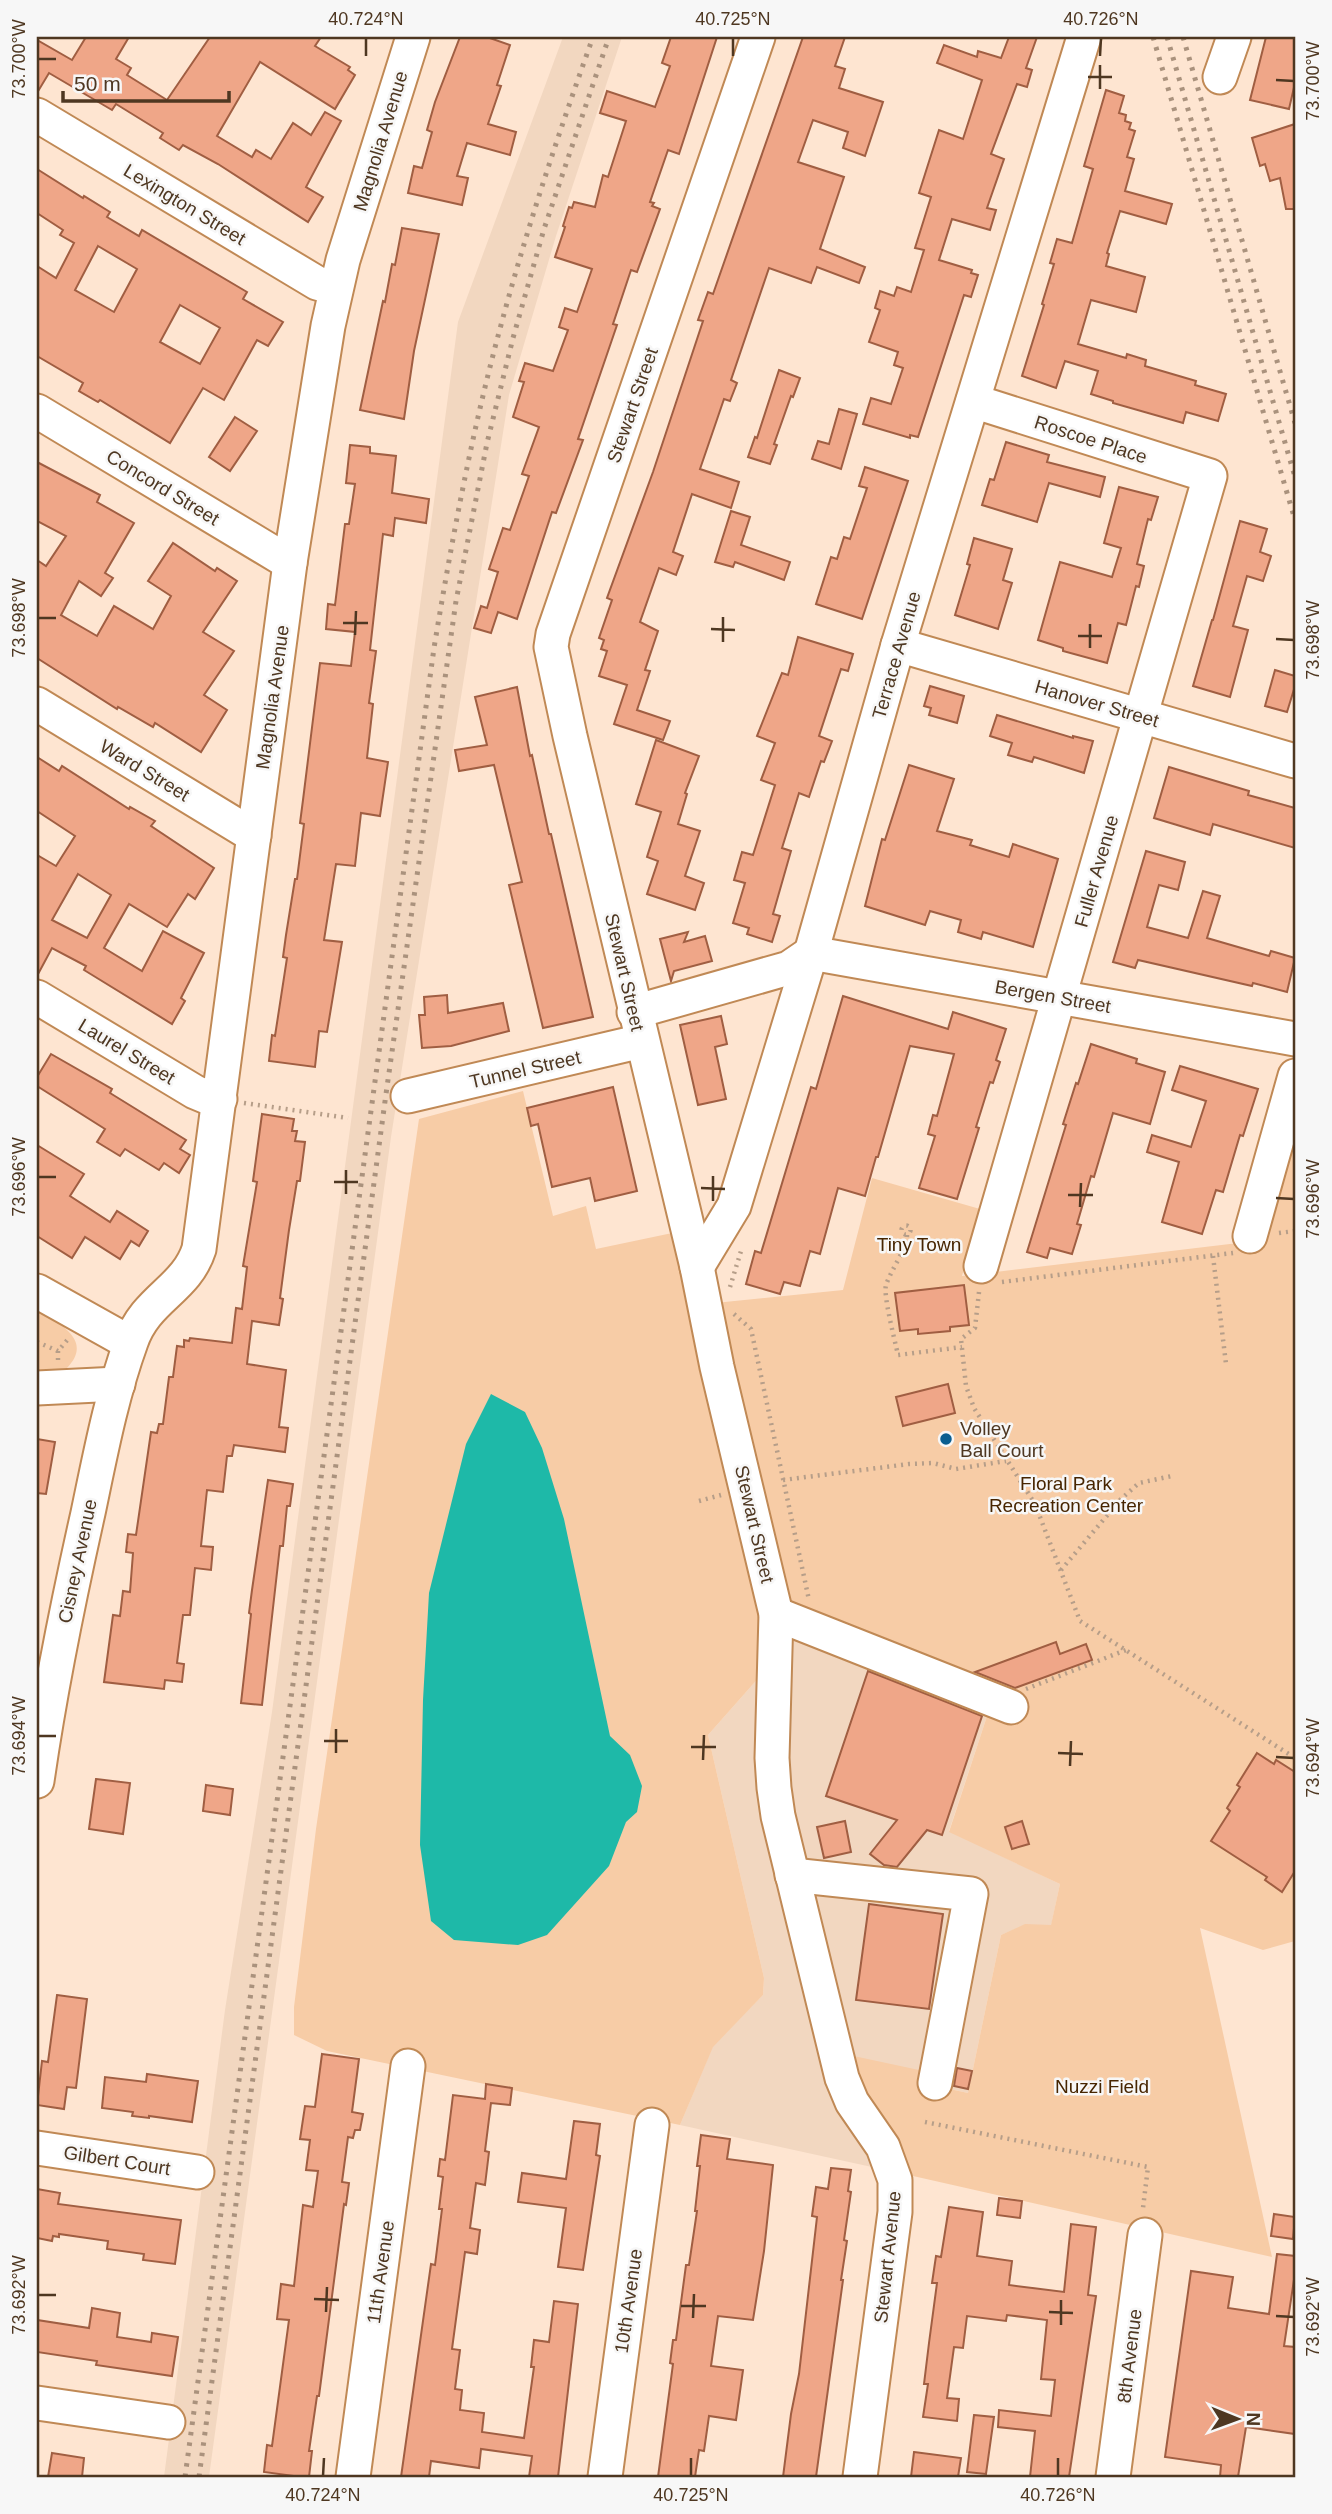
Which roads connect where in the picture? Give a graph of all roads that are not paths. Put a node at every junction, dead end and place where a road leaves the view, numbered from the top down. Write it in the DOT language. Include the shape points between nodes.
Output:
graph roads {
  1 [pos="758,37"];
  2 [pos="1084,37"];
  3 [pos="1234,37"];
  4 [pos="407,39"];
  5 [pos="1220,76"];
  6 [pos="37,115"];
  7 [pos="335,288"];
  8 [pos="973,401"];
  9 [pos="37,411"];
  10 [pos="1210,476"];
  11 [pos="290,563"];
  12 [pos="898,645"];
  13 [pos="37,704"];
  14 [pos="1141,716"];
  15 [pos="1295,761"];
  16 [pos="254,836"];
  17 [pos="811,953"];
  18 [pos="37,997"];
  19 [pos="1059,997"];
  20 [pos="638,1027"];
  21 [pos="1295,1038"];
  22 [pos="1295,1076"];
  23 [pos="408,1096"];
  24 [pos="228,1100"];
  25 [pos="1250,1236"];
  26 [pos="697,1267"];
  27 [pos="981,1275"];
  28 [pos="37,1291"];
  29 [pos="130,1343"];
  30 [pos="47,1379"];
  31 [pos="118,1384"];
  32 [pos="776,1614"];
  33 [pos="1013,1700"];
  34 [pos="37,1781"];
  35 [pos="792,1875"];
  36 [pos="805,1928"];
  37 [pos="408,2066"];
  38 [pos="935,2083"];
  39 [pos="652,2125"];
  40 [pos="37,2148"];
  41 [pos="197,2172"];
  42 [pos="1145,2235"];
  43 [pos="37,2403"];
  44 [pos="168,2422"];
  45 [pos="353,2477"];
  46 [pos="605,2477"];
  47 [pos="860,2477"];
  48 [pos="1113,2477"];
  1 -- 20 [label="street, Stewart Street" via="552,641"];
  2 -- 8 [label="street, Terrace Avenue"];
  3 -- 5 [label="street"];
  4 -- 7 [label="street, Magnolia Avenue"];
  6 -- 7 [label="street, Lexington Street" via="317,283"];
  7 -- 11 [label="street, Magnolia Avenue"];
  8 -- 10 [label="street, Roscoe Place"];
  8 -- 12 [label="street, Terrace Avenue"];
  9 -- 11 [label="street, Concord Street"];
  10 -- 14 [label="street, Fuller Avenue"];
  11 -- 16 [label="street, Magnolia Avenue"];
  12 -- 14 [label="street, Hanover Street"];
  12 -- 17 [label="street, Terrace Avenue"];
  13 -- 16 [label="street, Ward Street"];
  14 -- 15 [label="street, Hanover Street"];
  14 -- 19 [label="street, Fuller Avenue"];
  16 -- 24 [label="street, Magnolia Avenue"];
  17 -- 19 [label="street, Bergen Street"];
  17 -- 20 [label="street, Tunnel Street" via="789,968"];
  17 -- 26 [label="street, Terrace Avenue" via="734,1206"];
  18 -- 24 [label="street, Laurel Street" via="195,1092"];
  19 -- 21 [label="street, Bergen Street"];
  19 -- 27 [label="street, Fuller Avenue"];
  20 -- 23 [label="street, Tunnel Street"];
  20 -- 26 [label="street, Stewart Street"];
  22 -- 25 [label="street"];
  24 -- 29 [label="street, Magnolia Avenue" via="196,1259 187,1274 144,1314"];
  26 -- 32 [label="street, Stewart Street"];
  28 -- 29 [label="street"];
  29 -- 31 [label="street, Cisney Avenue"];
  30 -- 31 [label="street"];
  31 -- 34 [label="street, Cisney Avenue" via="57,1657"];
  32 -- 33 [label="street"];
  32 -- 35 [label="street, Stewart Street" via="772,1758"];
  35 -- 36 [label="street, Stewart Street"];
  35 -- 38 [label="street" via="971,1895"];
  36 -- 47 [label="street, Stewart Avenue" via="842,2078 852,2102 883,2147 895,2180 895,2212"];
  37 -- 45 [label="street, 11th Avenue"];
  39 -- 46 [label="street, 10th Avenue"];
  40 -- 41 [label="street, Gilbert Court"];
  42 -- 48 [label="street, 8th Avenue"];
  43 -- 44 [label="street"];
}
